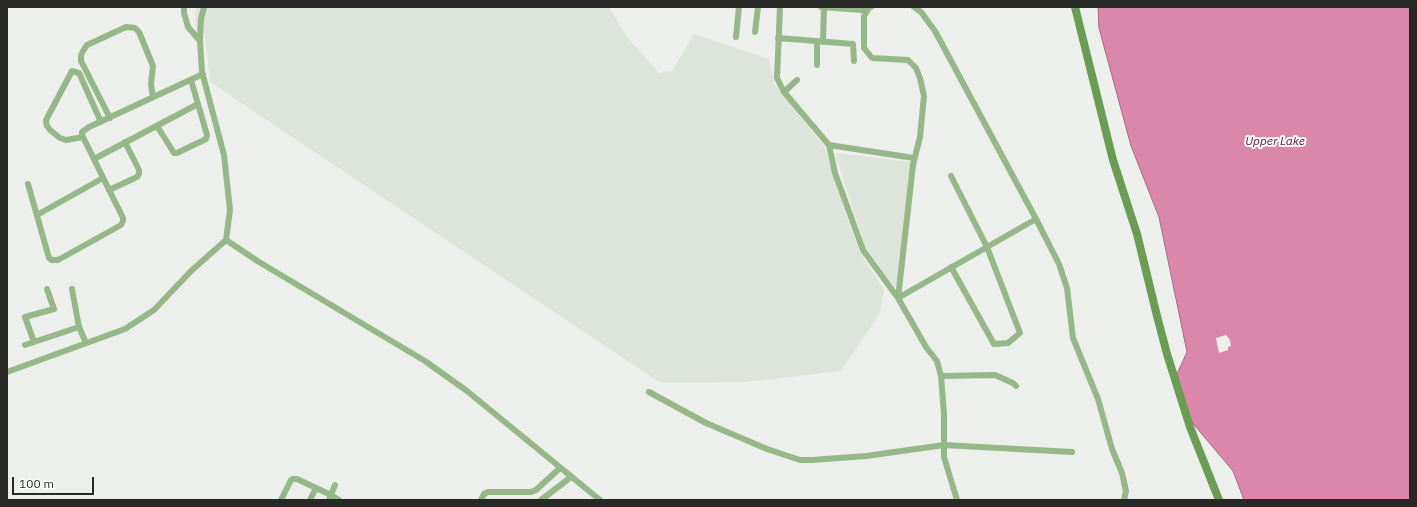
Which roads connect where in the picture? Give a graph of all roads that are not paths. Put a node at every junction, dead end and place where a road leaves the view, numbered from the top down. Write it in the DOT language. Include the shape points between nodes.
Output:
graph roads {
  1 [pos="184,7"];
  2 [pos="204,7"];
  3 [pos="739,7"];
  4 [pos="758,7"];
  5 [pos="780,7"];
  6 [pos="821,7"];
  7 [pos="824,7"];
  8 [pos="871,7"];
  9 [pos="914,7"];
  10 [pos="1075,7"];
  11 [pos="755,32"];
  12 [pos="736,37"];
  13 [pos="778,38"];
  14 [pos="200,41"];
  15 [pos="820,41"];
  16 [pos="854,61"];
  17 [pos="817,65"];
  18 [pos="203,74"];
  19 [pos="191,80"];
  20 [pos="797,80"];
  21 [pos="784,92"];
  22 [pos="153,98"];
  23 [pos="198,104"];
  24 [pos="110,118"];
  25 [pos="101,122"];
  26 [pos="157,126"];
  27 [pos="83,137"];
  28 [pos="125,142"];
  29 [pos="829,145"];
  30 [pos="914,158"];
  31 [pos="94,159"];
  32 [pos="951,176"];
  33 [pos="103,178"];
  34 [pos="28,184"];
  35 [pos="109,190"];
  36 [pos="37,215"];
  37 [pos="1036,219"];
  38 [pos="226,240"];
  39 [pos="987,247"];
  40 [pos="951,267"];
  41 [pos="47,289"];
  42 [pos="72,289"];
  43 [pos="898,298"];
  44 [pos="78,327"];
  45 [pos="34,342"];
  46 [pos="86,343"];
  47 [pos="25,345"];
  48 [pos="7,372"];
  49 [pos="941,376"];
  50 [pos="1016,386"];
  51 [pos="649,392"];
  52 [pos="944,445"];
  53 [pos="1072,452"];
  54 [pos="560,468"];
  55 [pos="571,477"];
  56 [pos="335,485"];
  57 [pos="316,488"];
  58 [pos="330,497"];
  59 [pos="281,500"];
  60 [pos="310,500"];
  61 [pos="339,500"];
  62 [pos="481,500"];
  63 [pos="541,500"];
  64 [pos="600,500"];
  65 [pos="957,500"];
  66 [pos="1124,500"];
  67 [pos="1219,500"];
  1 -- 14 [label="street" via="188,27"];
  2 -- 14 [label="street"];
  3 -- 12 [label="street"];
  4 -- 11 [label="street"];
  5 -- 13 [label="street"];
  6 -- 7 [label="street"];
  7 -- 8 [label="street" via="862,10"];
  7 -- 15 [label="street"];
  8 -- 30 [label="street" via="864,16 864,48 872,58 908,60 916,68 920,78 924,96 920,137"];
  9 -- 37 [label="street" via="935,31"];
  10 -- 67 [label="street" via="1113,160 1136,234 1167,354 1190,427"];
  13 -- 15 [label="street"];
  13 -- 21 [label="street" via="776,78"];
  14 -- 18 [label="street"];
  15 -- 16 [label="street" via="853,44"];
  15 -- 17 [label="street"];
  18 -- 19 [label="street"];
  18 -- 38 [label="street" via="224,154 230,210"];
  19 -- 22 [label="street"];
  19 -- 23 [label="street"];
  20 -- 21 [label="street"];
  21 -- 29 [label="street"];
  22 -- 24 [label="street"];
  22 -- 24 [label="street" via="153,66 139,32 135,28 126,27 88,45 81,55 81,61"];
  23 -- 26 [label="street"];
  23 -- 26 [label="street" via="207,135 203,141 174,153"];
  24 -- 25 [label="street"];
  25 -- 27 [label="street" via="84,130"];
  25 -- 27 [label="street" via="79,73 72,71 46,120 47,126 60,138 66,140"];
  26 -- 28 [label="street"];
  27 -- 31 [label="street"];
  28 -- 31 [label="street"];
  28 -- 35 [label="street" via="139,174"];
  29 -- 30 [label="street"];
  29 -- 43 [label="street" via="835,173 863,250"];
  30 -- 43 [label="street"];
  31 -- 33 [label="street"];
  32 -- 39 [label="street"];
  33 -- 35 [label="street"];
  33 -- 36 [label="street"];
  34 -- 36 [label="street"];
  35 -- 36 [label="street" via="123,218 121,225 58,260 49,258"];
  37 -- 39 [label="street"];
  37 -- 66 [label="street" via="1059,264 1067,288 1073,338 1098,400 1112,449 1122,473 1126,491"];
  38 -- 46 [label="street" via="191,271 154,310 125,329"];
  38 -- 54 [label="street" via="425,361 467,391"];
  39 -- 40 [label="street"];
  39 -- 40 [label="street" via="1020,333 1008,343 994,344"];
  40 -- 43 [label="street"];
  41 -- 45 [label="street" via="54,309 25,317"];
  42 -- 44 [label="street"];
  43 -- 49 [label="street" via="937,361"];
  44 -- 45 [label="street"];
  44 -- 46 [label="street"];
  45 -- 47 [label="street"];
  46 -- 48 [label="street"];
  49 -- 50 [label="street" via="995,375"];
  49 -- 52 [label="street"];
  51 -- 52 [label="street" via="706,423 800,460 866,456"];
  52 -- 53 [label="street"];
  52 -- 65 [label="street" via="944,457"];
  54 -- 55 [label="street"];
  54 -- 62 [label="street" via="536,490 488,492"];
  55 -- 63 [label="street"];
  55 -- 64 [label="street"];
  56 -- 58 [label="street"];
  57 -- 58 [label="street"];
  57 -- 59 [label="street" via="293,479"];
  57 -- 60 [label="street"];
  58 -- 61 [label="street"];
}
